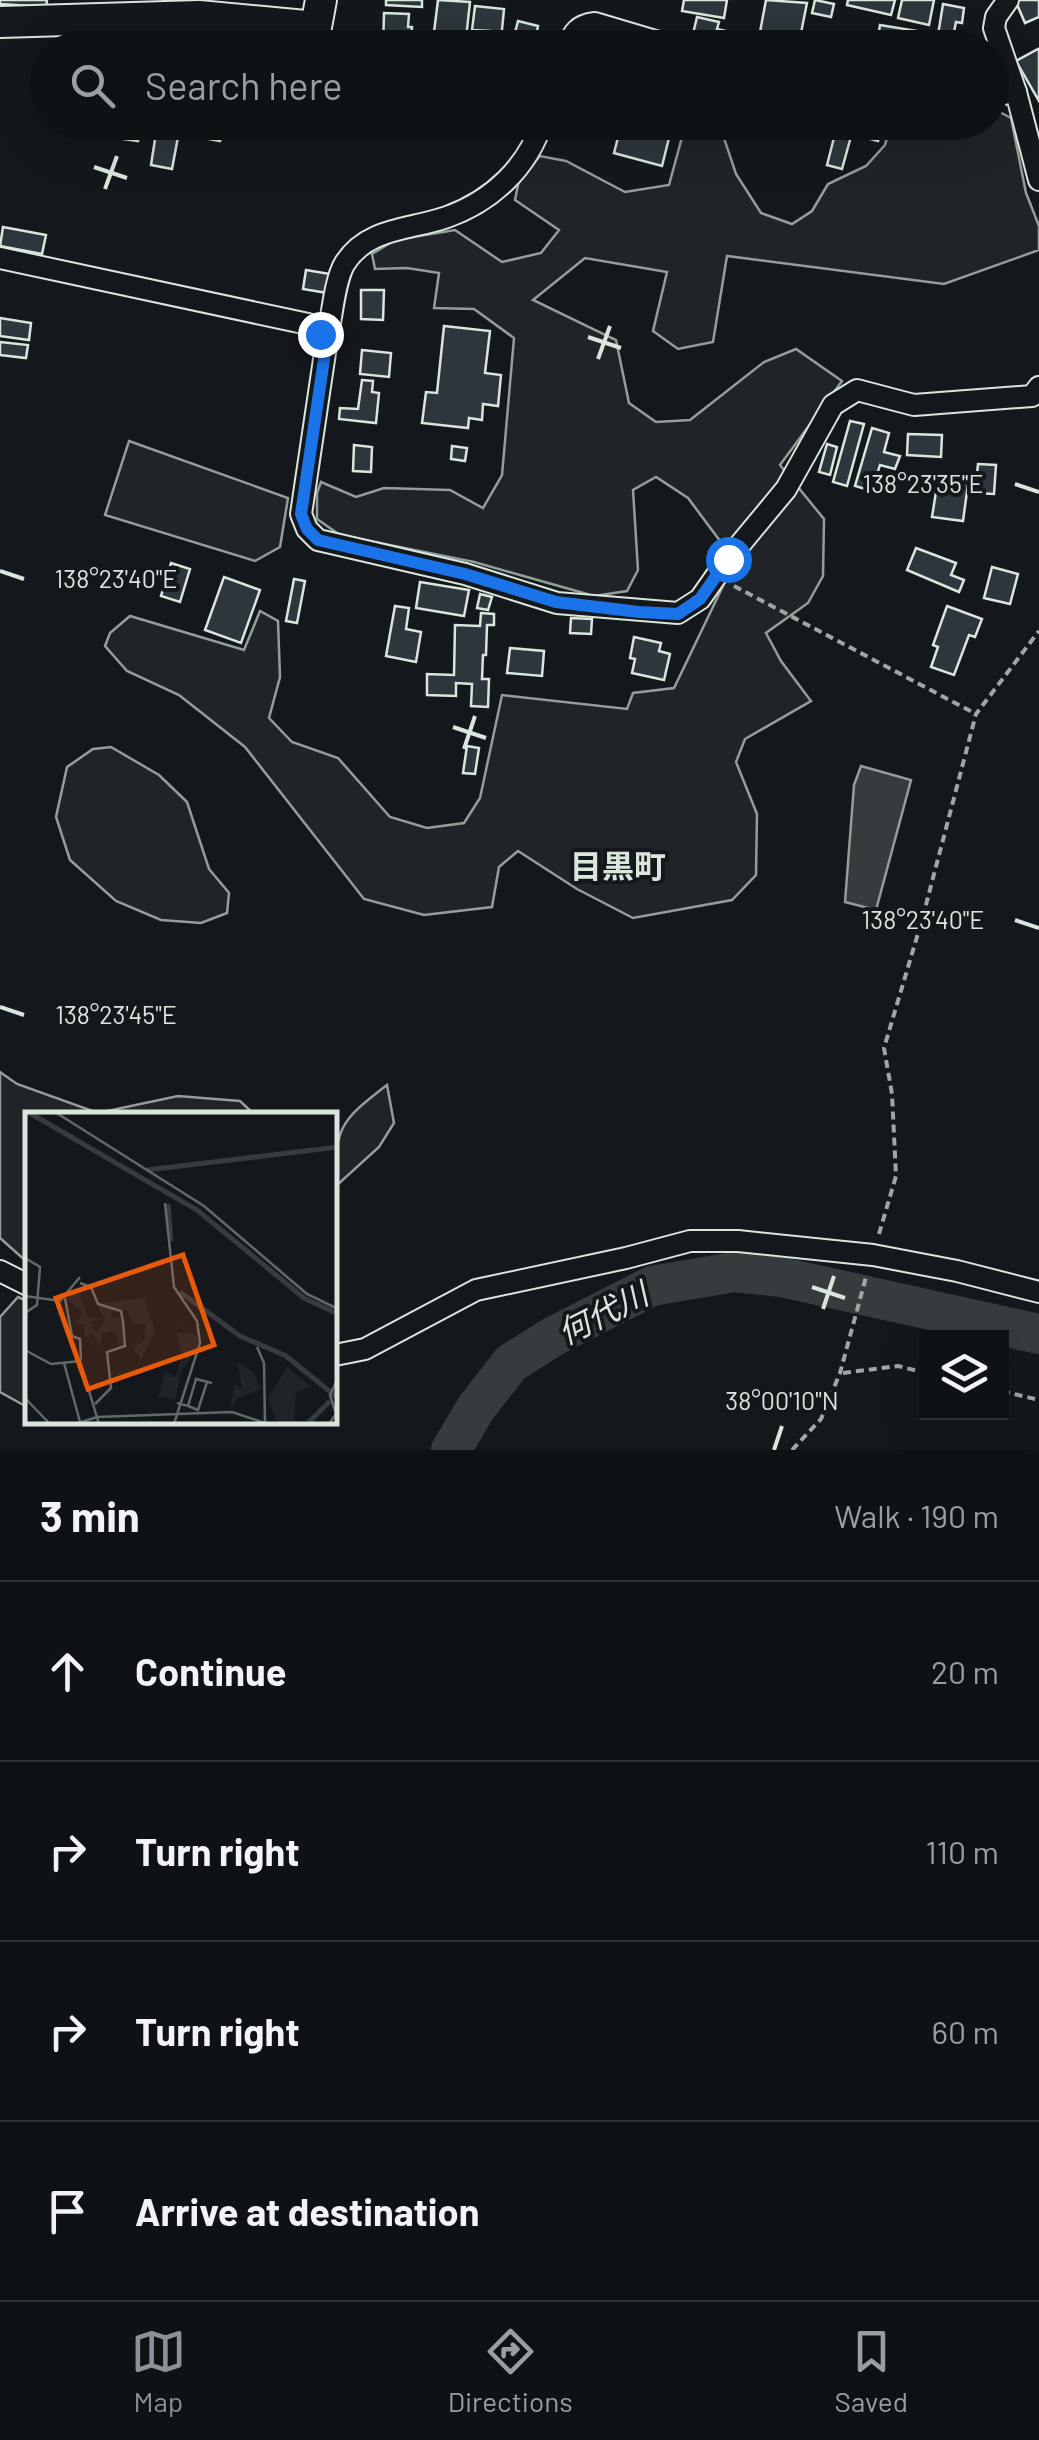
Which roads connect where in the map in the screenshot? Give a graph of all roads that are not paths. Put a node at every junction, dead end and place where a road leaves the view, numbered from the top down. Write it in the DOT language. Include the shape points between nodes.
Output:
graph roads {
  1 [pos="1008,0"];
  2 [pos="0,22"];
  3 [pos="324,25"];
  4 [pos="576,30"];
  5 [pos="618,30"];
  6 [pos="995,30"];
  7 [pos="1009,72"];
  8 [pos="1016,92"];
  9 [pos="1009,93"];
  10 [pos="534,140"];
  11 [pos="1039,180"];
  12 [pos="0,258"];
  13 [pos="326,346"];
  14 [pos="1039,387"];
  15 [pos="0,1271"];
  16 [pos="25,1284"];
  17 [pos="1039,1292"];
  18 [pos="338,1355"];
  1 -- 6 [label="street"];
  2 -- 3 [label="main road" via="200,16"];
  4 -- 5 [label="street" via="595,23"];
  7 -- 8 [label="street"];
  8 -- 9 [label="street"];
  8 -- 11 [label="street"];
  10 -- 13 [label="street" via="520,169 484,199 447,218 364,243 342,266"];
  12 -- 13 [label="street" via="308,324"];
  13 -- 14 [label="street" via="301,514 318,540 556,602 639,612 678,614 700,599 786,489 833,405 857,390 914,405 1032,396"];
  15 -- 16 [label="street"];
  17 -- 18 [label="street" via="873,1254 690,1240 476,1290 365,1349"];
}
